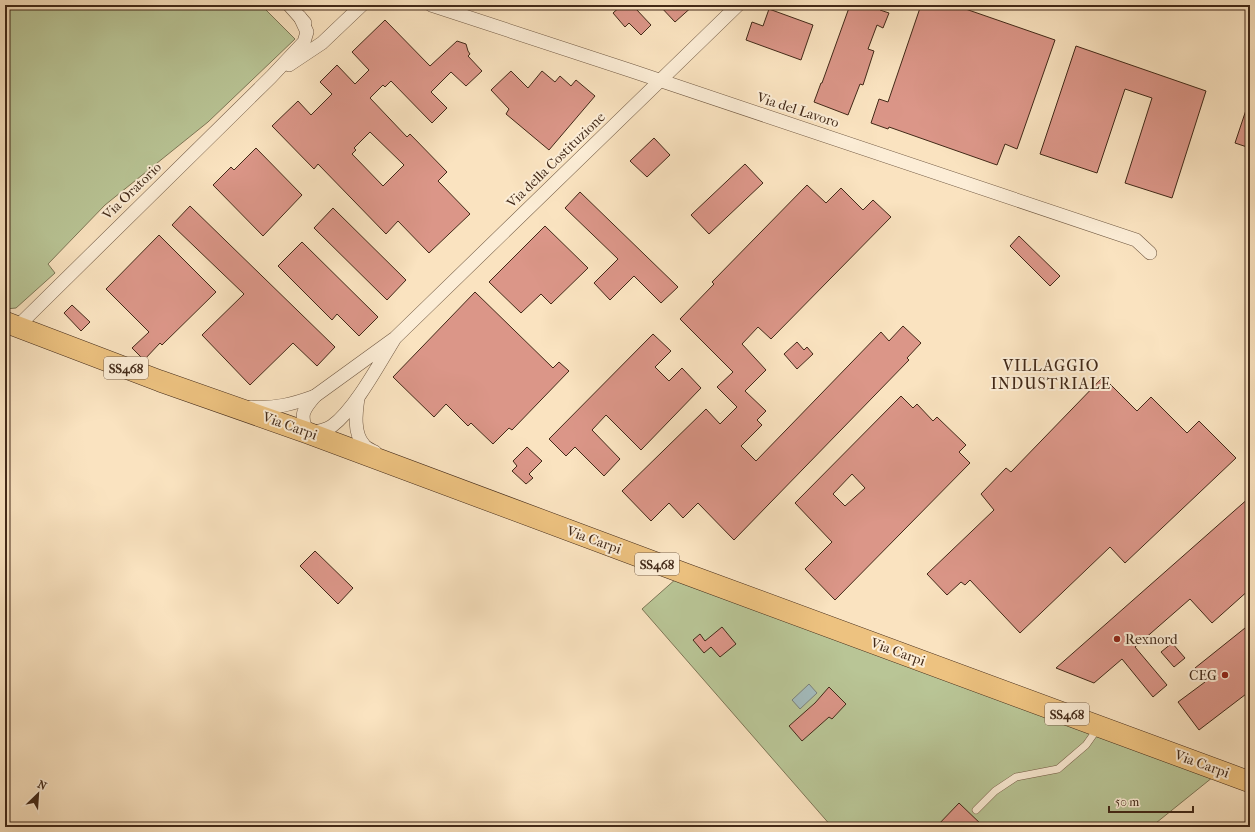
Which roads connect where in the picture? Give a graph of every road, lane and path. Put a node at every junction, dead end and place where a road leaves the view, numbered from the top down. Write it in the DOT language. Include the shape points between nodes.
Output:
graph roads {
  1 [pos="288,5"];
  2 [pos="362,5"];
  3 [pos="431,5"];
  4 [pos="738,5"];
  5 [pos="300,17"];
  6 [pos="322,43"];
  7 [pos="271,77"];
  8 [pos="660,81"];
  9 [pos="1150,253"];
  10 [pos="11,325"];
  11 [pos="395,338"];
  12 [pos="315,396"];
  13 [pos="358,398"];
  14 [pos="236,406"];
  15 [pos="308,433"];
  16 [pos="399,468"];
  17 [pos="1099,726"];
  18 [pos="1250,782"];
  19 [pos="976,810"];
  1 -- 5 [label="street, Via Oratorio"];
  2 -- 6 [label="street, Via Oratorio"];
  3 -- 8 [label="street, Via del Lavoro"];
  4 -- 8 [label="street, Via della Costituzione"];
  5 -- 6 [label="street, Via Oratorio"];
  5 -- 7 [label="street, Via Oratorio" via="307,32 304,42"];
  6 -- 7 [label="street, Via Oratorio"];
  7 -- 10 [label="street, Via Oratorio"];
  8 -- 9 [label="street, Via del Lavoro" via="1136,240"];
  8 -- 11 [label="street, Via della Costituzione"];
  10 -- 14 [label="main road, Via Carpi / SS468" via="160,381"];
  11 -- 12 [label="street, Via della Costituzione"];
  11 -- 13 [label="street, Via della Costituzione"];
  12 -- 14 [label="street, Via della Costituzione" via="287,405 266,408"];
  12 -- 15 [label="street, Via della Costituzione" via="303,414 303,423"];
  13 -- 15 [label="street, Via della Costituzione" via="331,427"];
  13 -- 16 [label="street, Via della Costituzione" via="356,422 361,441 364,446"];
  14 -- 15 [label="main road, Via Carpi / SS468"];
  15 -- 16 [label="main road, Via Carpi / SS468"];
  16 -- 17 [label="main road, Via Carpi / SS468"];
  17 -- 18 [label="main road, Via Carpi / SS468"];
  17 -- 19 [label="lane" via="1086,745 1058,769 1016,778 995,791"];
}
